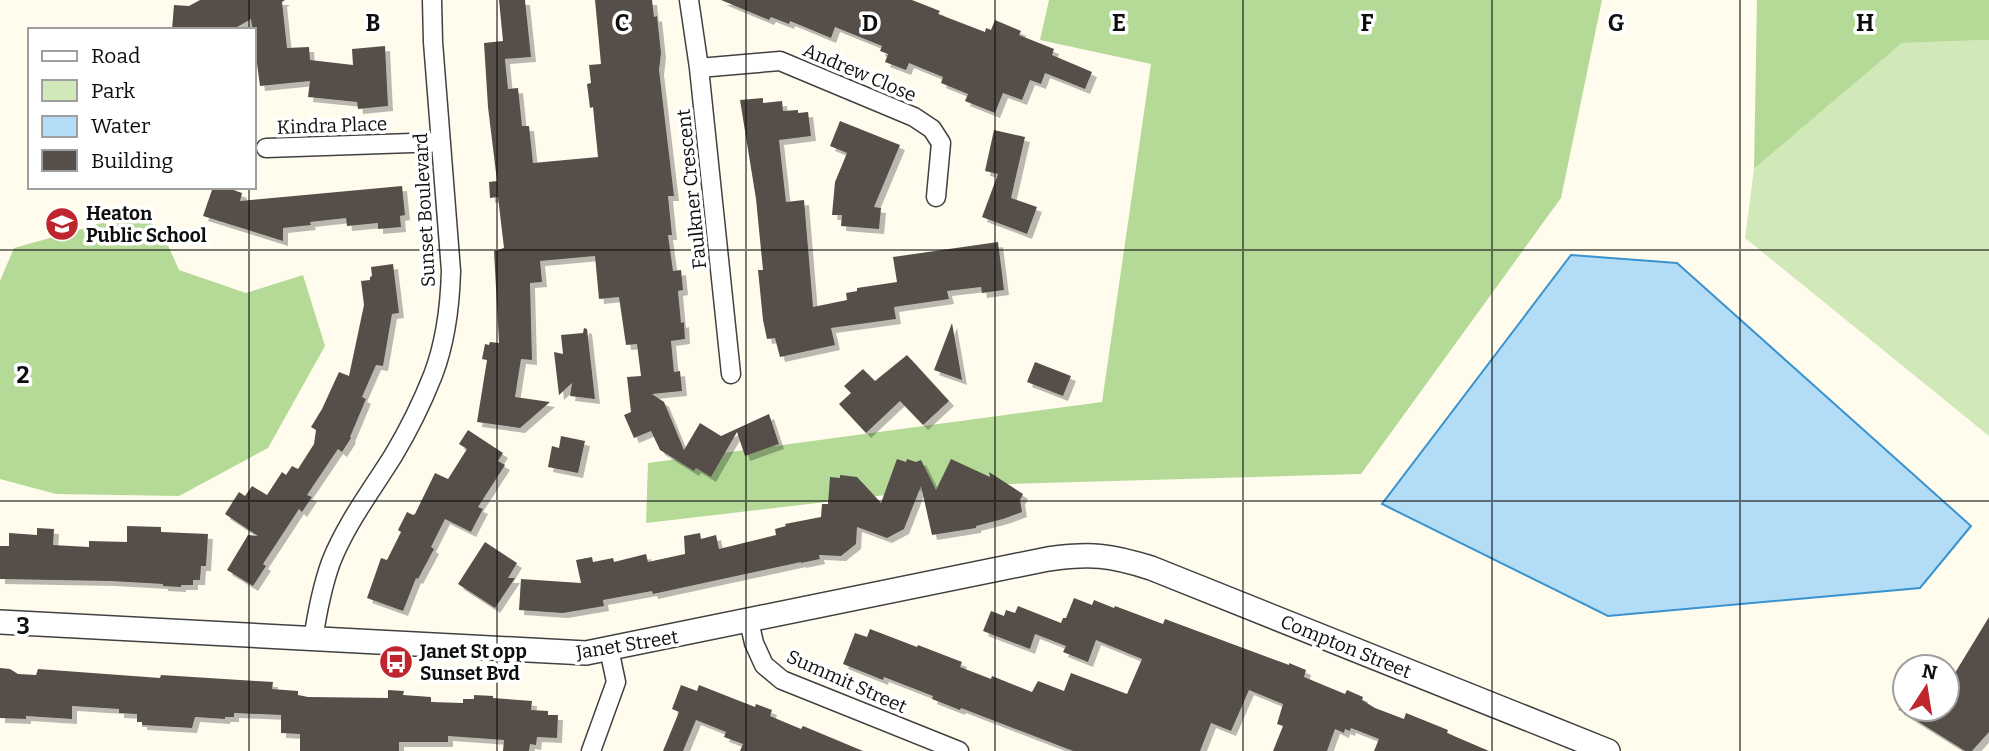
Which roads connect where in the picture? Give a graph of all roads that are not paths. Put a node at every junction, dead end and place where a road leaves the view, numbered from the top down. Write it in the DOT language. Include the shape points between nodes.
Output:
graph roads {
  1 [pos="432,0"];
  2 [pos="689,0"];
  3 [pos="699,68"];
  4 [pos="441,142"];
  5 [pos="267,148"];
  6 [pos="936,197"];
  7 [pos="731,374"];
  8 [pos="1080,555"];
  9 [pos="749,621"];
  10 [pos="0,622"];
  11 [pos="313,640"];
  12 [pos="609,649"];
  13 [pos="591,751"];
  14 [pos="959,751"];
  15 [pos="1608,751"];
  1 -- 4 [label="street, Sunset Boulevard"];
  2 -- 3 [label="street, Faulkner Crescent"];
  3 -- 6 [label="street, Andrew Close" via="780,61 914,117 932,128 942,143"];
  3 -- 7 [label="street, Faulkner Crescent"];
  4 -- 5 [label="street, Kindra Place"];
  4 -- 11 [label="street, Sunset Boulevard" via="451,271 443,343 415,414 332,560"];
  8 -- 9 [label="street, Janet Street"];
  8 -- 15 [label="street, Compton Street" via="1115,557 1152,568"];
  9 -- 12 [label="street, Janet Street"];
  9 -- 14 [label="street, Summit Street" via="764,665 782,680"];
  10 -- 11 [label="street, Janet Street"];
  11 -- 12 [label="street, Janet Street" via="560,653"];
  12 -- 13 [label="street" via="616,682"];
}
